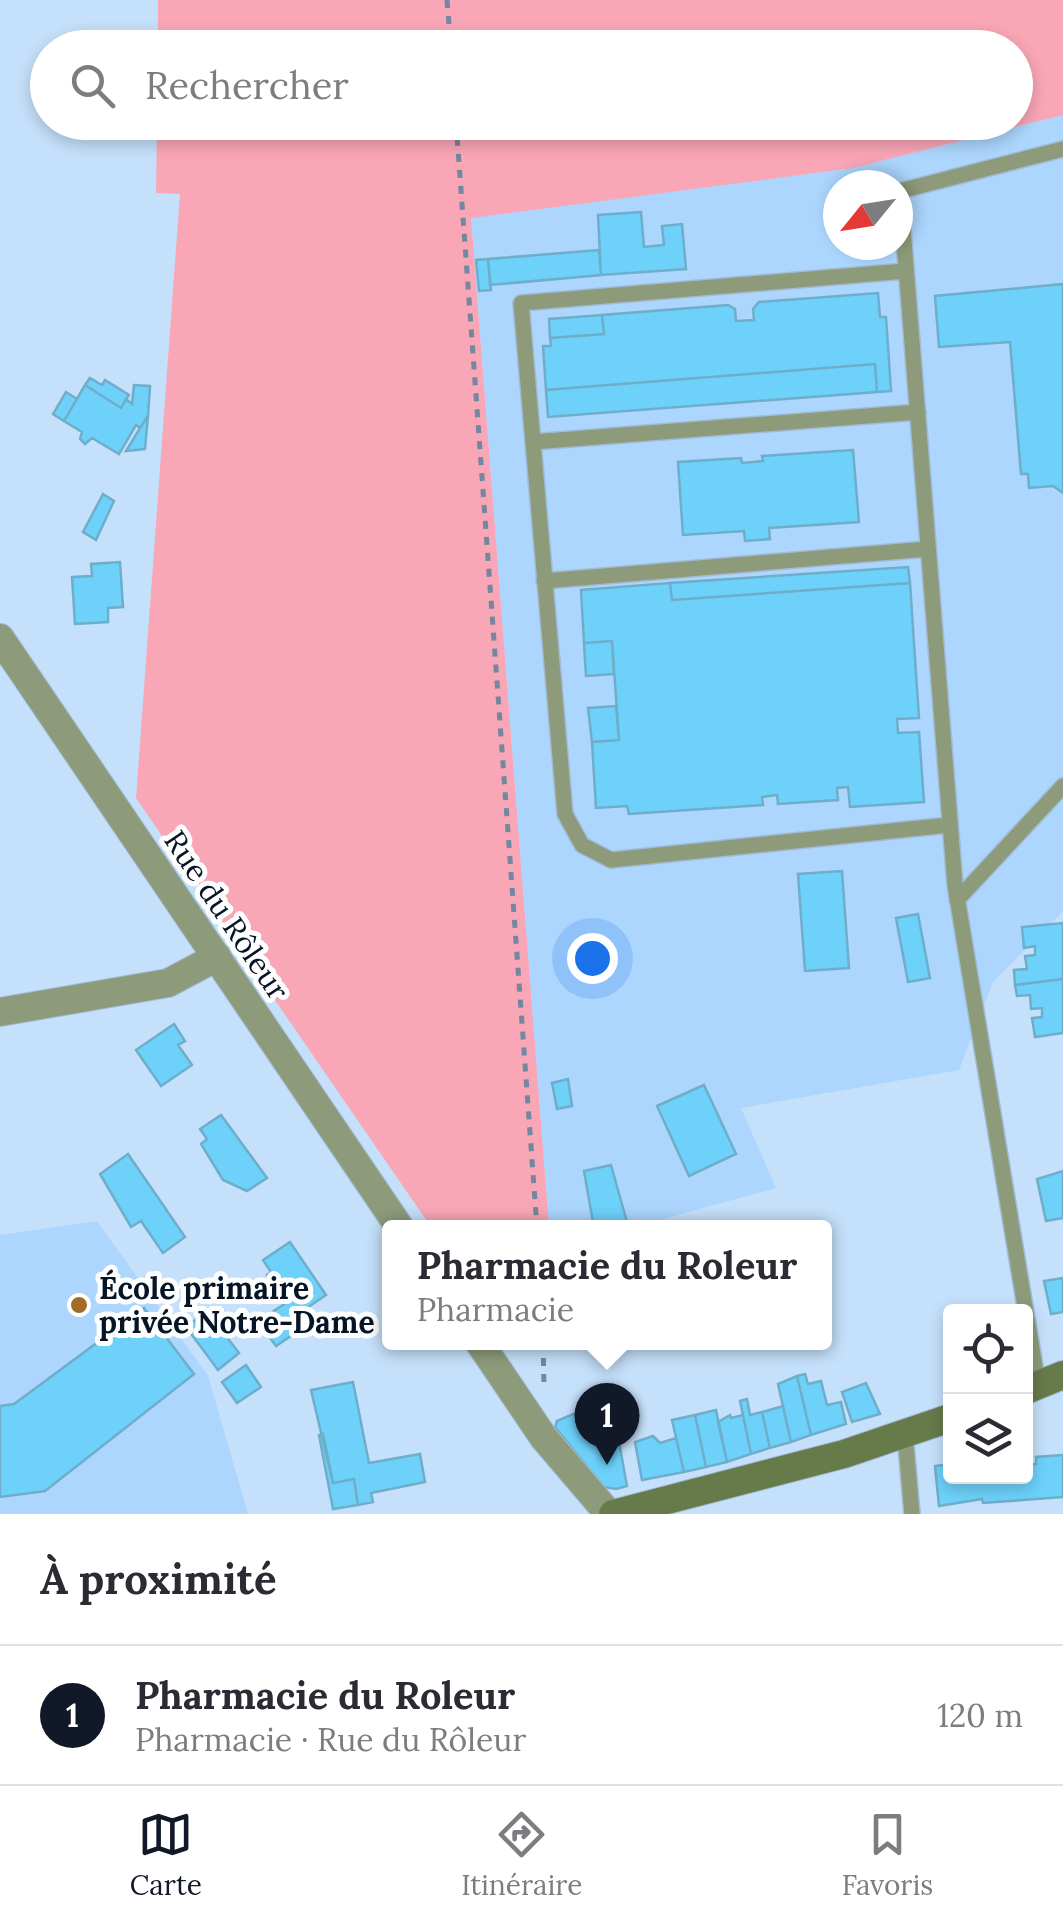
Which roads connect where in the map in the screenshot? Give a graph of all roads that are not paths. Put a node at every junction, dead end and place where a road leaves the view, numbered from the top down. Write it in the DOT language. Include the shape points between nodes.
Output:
graph roads {
  1 [pos="1063,149"];
  2 [pos="906,271"];
  3 [pos="918,412"];
  4 [pos="533,442"];
  5 [pos="928,549"];
  6 [pos="544,581"];
  7 [pos="0,638"];
  8 [pos="1063,786"];
  9 [pos="949,825"];
  10 [pos="957,900"];
  11 [pos="216,957"];
  12 [pos="0,1012"];
  13 [pos="395,1220"];
  14 [pos="484,1350"];
  15 [pos="1042,1383"];
  16 [pos="943,1420"];
  17 [pos="905,1434"];
  18 [pos="611,1514"];
  19 [pos="912,1514"];
  1 -- 2 [label="lane" via="900,191"];
  2 -- 3 [label="lane"];
  2 -- 4 [label="lane" via="522,303"];
  3 -- 4 [label="lane"];
  3 -- 5 [label="lane"];
  4 -- 6 [label="lane"];
  5 -- 6 [label="lane"];
  5 -- 9 [label="lane"];
  6 -- 9 [label="lane" via="565,814 590,852 612,860"];
  7 -- 11 [label="street, Rue du Rôleur"];
  8 -- 10 [label="lane"];
  9 -- 10 [label="lane"];
  10 -- 15 [label="lane"];
  11 -- 12 [label="street" via="180,980"];
  11 -- 13 [label="street, Rue du Rôleur"];
  14 -- 18 [label="street" via="544,1438"];
  16 -- 17 [label="main road"];
  17 -- 18 [label="main road"];
  17 -- 19 [label="lane"];
}
